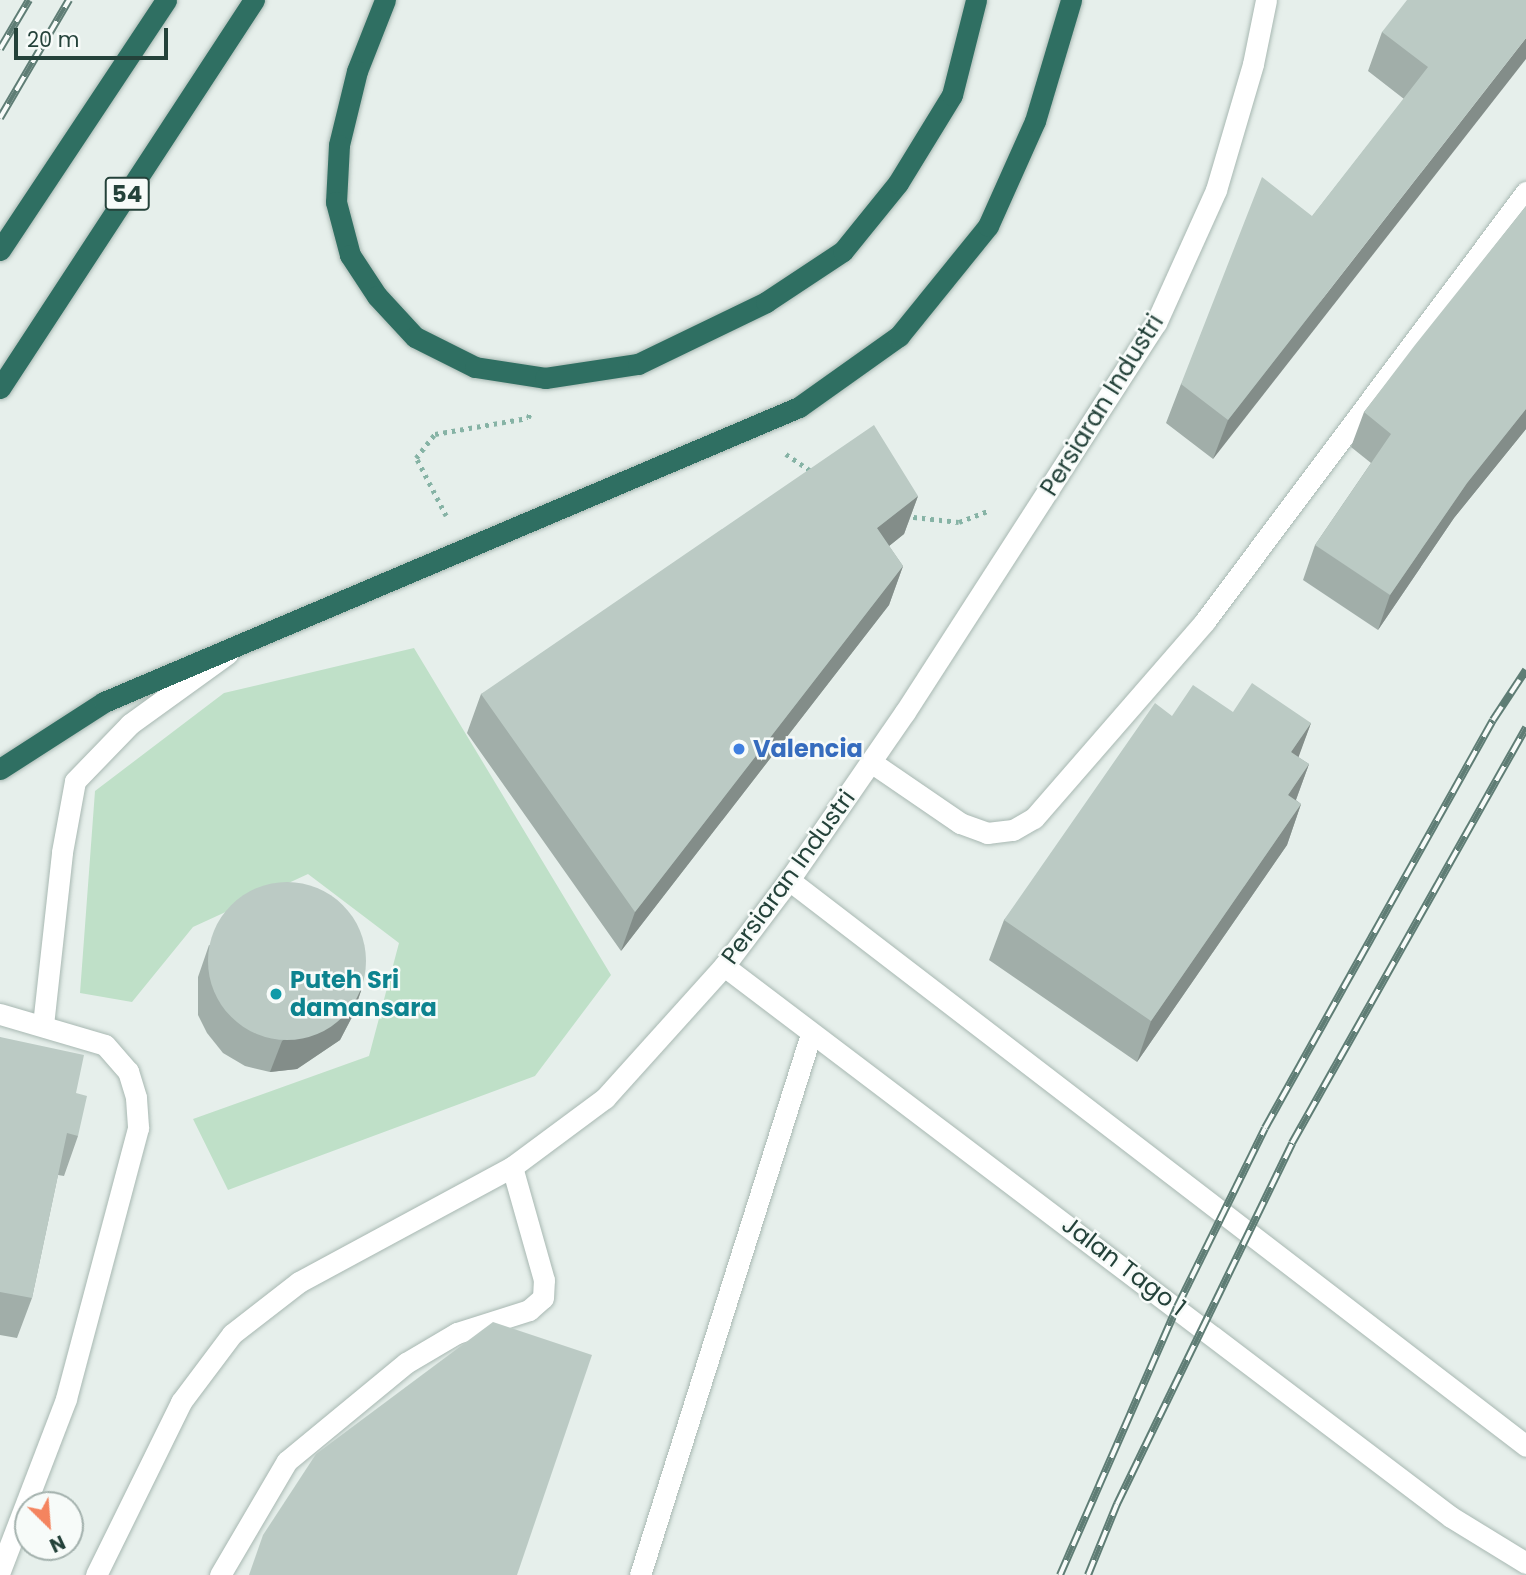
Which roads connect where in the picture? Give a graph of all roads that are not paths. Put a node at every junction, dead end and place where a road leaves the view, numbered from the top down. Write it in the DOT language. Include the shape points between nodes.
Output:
graph roads {
  1 [pos="166,0"];
  2 [pos="254,0"];
  3 [pos="385,0"];
  4 [pos="976,0"];
  5 [pos="1071,0"];
  6 [pos="1266,0"];
  7 [pos="1526,192"];
  8 [pos="0,250"];
  9 [pos="0,388"];
  10 [pos="243,643"];
  11 [pos="871,762"];
  12 [pos="0,769"];
  13 [pos="789,880"];
  14 [pos="724,966"];
  15 [pos="0,1014"];
  16 [pos="43,1025"];
  17 [pos="811,1034"];
  18 [pos="512,1167"];
  19 [pos="1526,1446"];
  20 [pos="1526,1563"];
  21 [pos="0,1571"];
  22 [pos="96,1575"];
  23 [pos="220,1575"];
  24 [pos="640,1575"];
  1 -- 8 [label="highway"];
  2 -- 9 [label="highway, 54"];
  3 -- 4 [label="highway" via="357,71 340,145 336,202 350,255 377,296 415,337 475,367 545,378 638,363 766,302 843,251 898,183 952,95"];
  5 -- 10 [label="highway" via="1035,121 988,226 899,336 799,407"];
  6 -- 11 [label="street, Persiaran Industri" via="1253,64 1216,190 1156,323"];
  7 -- 11 [label="street" via="1205,621 1034,818 1013,830 987,833 960,823"];
  10 -- 12 [label="highway" via="104,702"];
  10 -- 16 [label="street" via="130,724 75,781 62,852"];
  11 -- 13 [label="street, Persiaran Industri"];
  13 -- 14 [label="street, Persiaran Industri"];
  13 -- 19 [label="street"];
  14 -- 17 [label="street, Jalan Tago 1"];
  14 -- 18 [label="street, Persiaran Industri" via="605,1098"];
  15 -- 16 [label="street"];
  16 -- 21 [label="street" via="105,1045 128,1072 138,1128 66,1399"];
  17 -- 20 [label="street, Jalan Tago 1" via="1283,1385 1451,1517"];
  17 -- 24 [label="street"];
  18 -- 22 [label="street, Persiaran Industri" via="299,1282 232,1334 181,1402"];
  18 -- 23 [label="street" via="544,1280 543,1298 529,1310 457,1333 406,1363 287,1461"];
}
